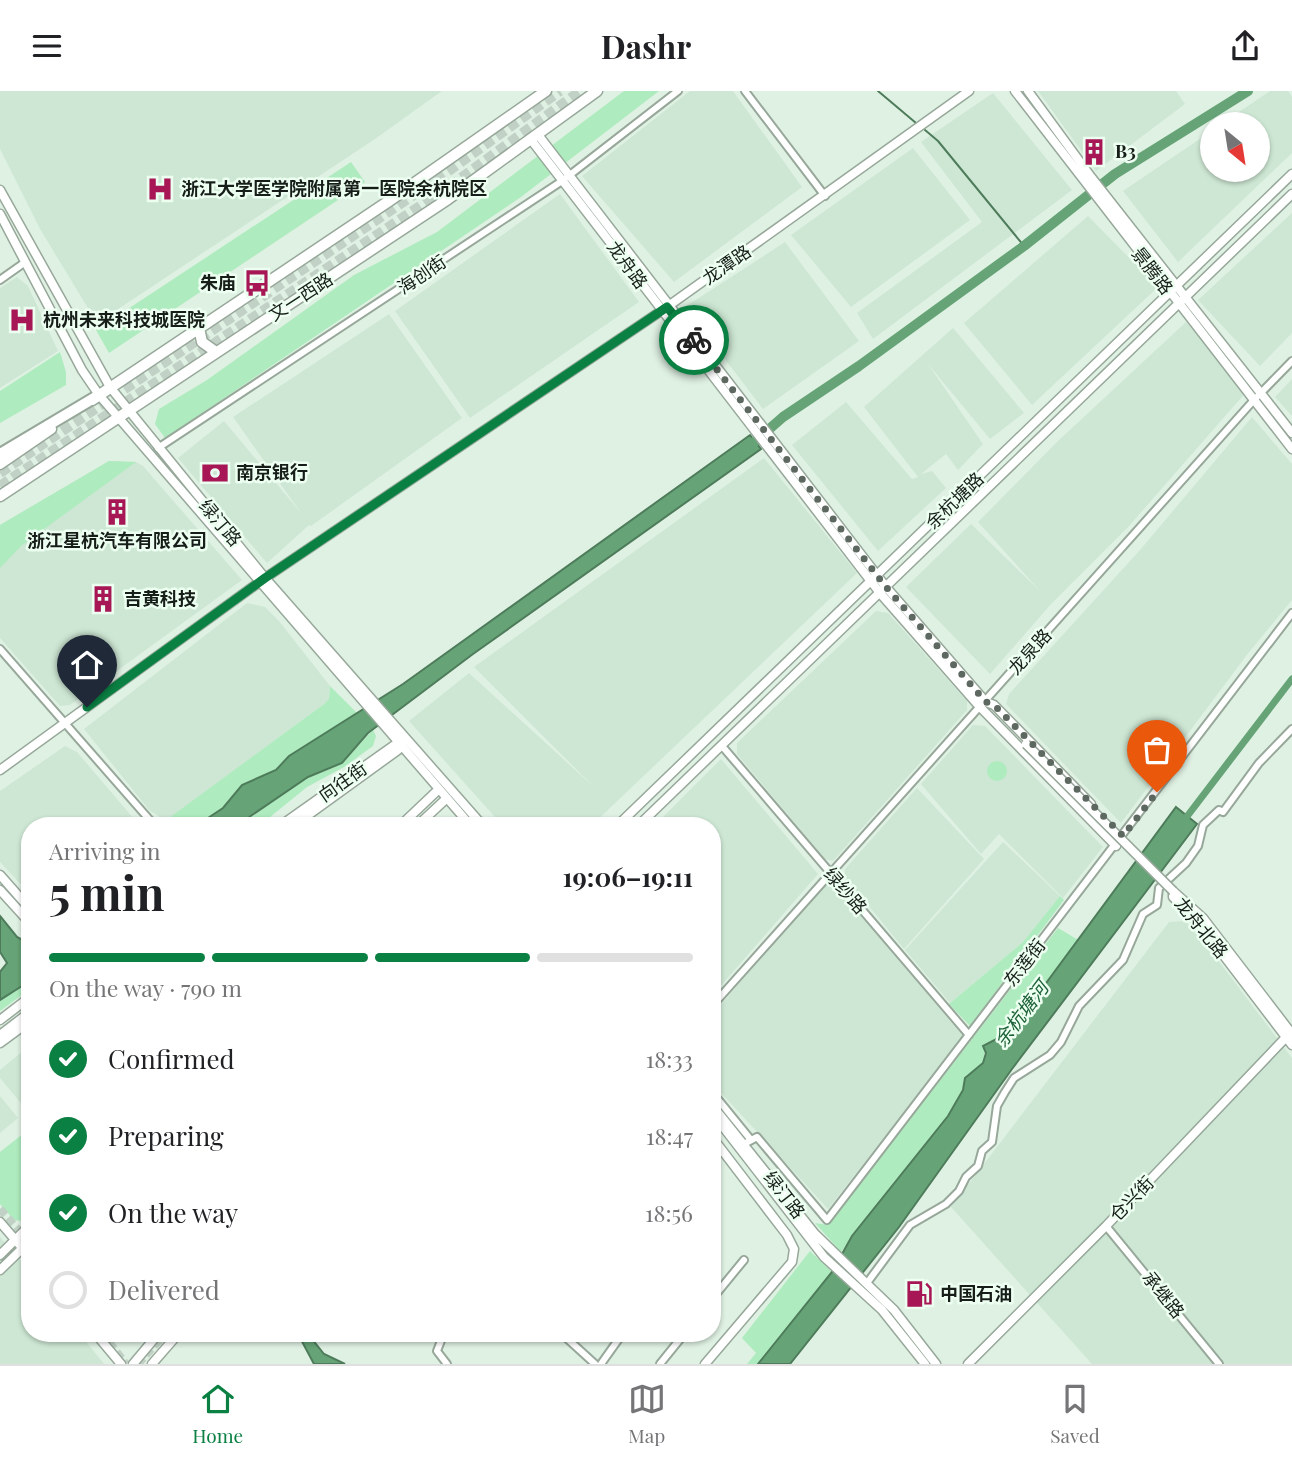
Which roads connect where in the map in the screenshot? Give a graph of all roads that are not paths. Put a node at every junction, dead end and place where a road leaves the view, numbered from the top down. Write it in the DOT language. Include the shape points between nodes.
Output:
graph roads {
  1 [pos="546,91"];
  2 [pos="597,91"];
  3 [pos="678,91"];
  4 [pos="745,91"];
  5 [pos="969,91"];
  6 [pos="1014,91"];
  7 [pos="1028,91"];
  8 [pos="536,139"];
  9 [pos="1292,174"];
  10 [pos="565,179"];
  11 [pos="1088,180"];
  12 [pos="0,190"];
  13 [pos="1292,194"];
  14 [pos="825,196"];
  15 [pos="1108,206"];
  16 [pos="0,214"];
  17 [pos="24,263"];
  18 [pos="0,280"];
  19 [pos="1177,286"];
  20 [pos="1169,293"];
  21 [pos="1186,297"];
  22 [pos="1179,304"];
  23 [pos="664,309"];
  24 [pos="199,328"];
  25 [pos="216,352"];
  26 [pos="1292,361"];
  27 [pos="110,387"];
  28 [pos="99,395"];
  29 [pos="1257,398"];
  30 [pos="128,410"];
  31 [pos="117,418"];
  32 [pos="1292,433"];
  33 [pos="158,448"];
  34 [pos="1292,449"];
  35 [pos="0,454"];
  36 [pos="0,464"];
  37 [pos="0,496"];
  38 [pos="875,579"];
  39 [pos="262,580"];
  40 [pos="883,590"];
  41 [pos="1292,613"];
  42 [pos="0,649"];
  43 [pos="983,704"];
  44 [pos="64,724"];
  45 [pos="1292,729"];
  46 [pos="1022,732"];
  47 [pos="404,742"];
  48 [pos="1022,744"];
  49 [pos="722,746"];
  50 [pos="0,770"];
  51 [pos="439,789"];
  52 [pos="447,798"];
  53 [pos="147,817"];
  54 [pos="293,817"];
  55 [pos="305,817"];
  56 [pos="409,817"];
  57 [pos="427,817"];
  58 [pos="463,817"];
  59 [pos="475,817"];
  60 [pos="626,817"];
  61 [pos="647,817"];
  62 [pos="1123,836"];
  63 [pos="1116,846"];
  64 [pos="829,873"];
  65 [pos="0,875"];
  66 [pos="0,890"];
  67 [pos="1173,891"];
  68 [pos="21,899"];
  69 [pos="21,913"];
  70 [pos="721,996"];
  71 [pos="21,1004"];
  72 [pos="21,1011"];
  73 [pos="21,1019"];
  74 [pos="0,1020"];
  75 [pos="0,1026"];
  76 [pos="21,1028"];
  77 [pos="1290,1033"];
  78 [pos="0,1035"];
  79 [pos="968,1035"];
  80 [pos="0,1043"];
  81 [pos="1292,1045"];
  82 [pos="721,1105"];
  83 [pos="721,1115"];
  84 [pos="721,1124"];
  85 [pos="747,1142"];
  86 [pos="721,1149"];
  87 [pos="0,1223"];
  88 [pos="1106,1226"];
  89 [pos="21,1234"];
  90 [pos="15,1240"];
  91 [pos="21,1247"];
  92 [pos="21,1249"];
  93 [pos="827,1254"];
  94 [pos="0,1255"];
  95 [pos="744,1259"];
  96 [pos="0,1270"];
  97 [pos="862,1283"];
  98 [pos="721,1288"];
  99 [pos="103,1342"];
  100 [pos="151,1342"];
  101 [pos="171,1342"];
  102 [pos="441,1342"];
  103 [pos="571,1342"];
  104 [pos="617,1342"];
  105 [pos="677,1342"];
  106 [pos="121,1364"];
  107 [pos="133,1364"];
  108 [pos="152,1364"];
  109 [pos="447,1364"];
  110 [pos="595,1364"];
  111 [pos="601,1364"];
  112 [pos="660,1364"];
  113 [pos="705,1364"];
  114 [pos="925,1364"];
  115 [pos="936,1364"];
  116 [pos="968,1364"];
  117 [pos="1219,1364"];
  1 -- 24 [label="main road"];
  2 -- 8 [label="main road, 文一西路"];
  3 -- 10 [label="street, 海创街"];
  4 -- 14 [label="street"];
  5 -- 14 [label="street, 龙潭路"];
  6 -- 11 [label="street, 景腾路"];
  7 -- 11 [label="street, 景腾路"];
  8 -- 10 [label="street, 龙舟路"];
  8 -- 25 [label="main road, 文一西路"];
  9 -- 19 [label="street, 余杭塘路"];
  10 -- 23 [label="street, 龙舟路"];
  10 -- 33 [label="street, 海创街"];
  11 -- 15 [label="street, 景腾路"];
  12 -- 27 [label="street, 绿汀路"];
  13 -- 21 [label="street, 余杭塘路"];
  14 -- 23 [label="street, 龙潭路"];
  15 -- 19 [label="street, 景腾路"];
  15 -- 20 [label="street, 景腾路"];
  16 -- 17 [label="street, 绿汀路"];
  17 -- 18 [label="street"];
  17 -- 28 [label="street, 绿汀路"];
  19 -- 20 [label="street, 余杭塘路"];
  19 -- 21 [label="street, 景腾路"];
  20 -- 22 [label="street, 景腾路"];
  20 -- 38 [label="street, 余杭塘路"];
  21 -- 22 [label="street, 余杭塘路"];
  21 -- 29 [label="street, 景腾路"];
  22 -- 29 [label="street, 景腾路"];
  22 -- 40 [label="street, 余杭塘路"];
  23 -- 38 [label="street, 龙舟路"];
  23 -- 39 [label="street, 龙潭路"];
  24 -- 25 [label="main road" via="202,342"];
  24 -- 27 [label="main road"];
  25 -- 30 [label="main road, 文一西路"];
  26 -- 29 [label="street, 龙泉路"];
  27 -- 28 [label="main road"];
  27 -- 30 [label="street, 绿汀路"];
  28 -- 31 [label="street, 绿汀路"];
  28 -- 35 [label="highway"];
  28 -- 36 [label="main road"];
  29 -- 32 [label="street, 景腾路"];
  29 -- 34 [label="street, 景腾路"];
  29 -- 43 [label="street, 龙泉路"];
  30 -- 31 [label="main road, 文一西路"];
  30 -- 33 [label="street, 绿汀路"];
  31 -- 37 [label="main road, 文一西路"];
  31 -- 39 [label="street, 绿汀路"];
  33 -- 39 [label="street, 绿汀路"];
  38 -- 40 [label="street, 龙舟路"];
  38 -- 60 [label="street, 余杭塘路"];
  39 -- 44 [label="street, 龙潭路"];
  39 -- 47 [label="street, 绿汀路"];
  40 -- 43 [label="street, 龙舟路"];
  40 -- 49 [label="street, 余杭塘路"];
  41 -- 62 [label="street, 东莲街"];
  42 -- 44 [label="street"];
  43 -- 46 [label="street, 龙舟路" via="994,705"];
  43 -- 48 [label="street, 龙舟路"];
  43 -- 64 [label="street, 龙泉路"];
  44 -- 50 [label="street, 龙潭路"];
  44 -- 53 [label="street"];
  45 -- 97 [label="street" via="1259,763 1223,812 1219,810 1203,825 1198,846 1159,888 1157,905 1137,923 1123,960 1079,1006 1061,1042 1014,1078 997,1106 992,1142 959,1191 910,1225"];
  46 -- 48 [label="street, 龙舟路"];
  46 -- 62 [label="street, 龙舟路"];
  47 -- 51 [label="street, 绿汀路"];
  47 -- 54 [label="street, 向往街"];
  47 -- 55 [label="street, 向往街"];
  47 -- 59 [label="street, 绿汀路"];
  48 -- 63 [label="street, 龙舟路"];
  48 -- 67 [label="street, 龙舟路, bridge"];
  49 -- 61 [label="street, 余杭塘路"];
  49 -- 64 [label="street, 绿纱路"];
  51 -- 52 [label="street, 绿汀路"];
  51 -- 56 [label="street"];
  52 -- 57 [label="street"];
  52 -- 58 [label="street, 绿汀路"];
  62 -- 63 [label="street, 东莲街"];
  63 -- 79 [label="street, 东莲街"];
  64 -- 70 [label="street, 龙泉路"];
  64 -- 79 [label="street, 绿纱路"];
  65 -- 68 [label="street"];
  66 -- 69 [label="street"];
  67 -- 77 [label="street, 龙舟北路" via="1203,918"];
  71 -- 74 [label="street"];
  72 -- 75 [label="street"];
  73 -- 78 [label="street"];
  76 -- 80 [label="street"];
  77 -- 81 [label="street, 龙舟北路"];
  77 -- 88 [label="street, 仓兴街"];
  79 -- 85 [label="street, 东莲街" via="827,1220 757,1137"];
  82 -- 85 [label="street, 东莲街"];
  83 -- 85 [label="street, 绿汀路"];
  84 -- 93 [label="street, 绿汀路"];
  85 -- 93 [label="street, 绿汀路"];
  86 -- 113 [label="street" via="794,1249 792,1262"];
  87 -- 90 [label="street"];
  88 -- 116 [label="street, 仓兴街"];
  88 -- 117 [label="street, 承继路"];
  89 -- 90 [label="street"];
  90 -- 91 [label="street"];
  90 -- 94 [label="street"];
  92 -- 96 [label="street"];
  93 -- 97 [label="street, 绿汀路"];
  95 -- 98 [label="street"];
  97 -- 114 [label="street"];
  97 -- 115 [label="street" via="906,1322"];
  99 -- 106 [label="street"];
  100 -- 107 [label="street"];
  101 -- 108 [label="street"];
  102 -- 109 [label="street" via="438,1351"];
  103 -- 110 [label="street"];
  104 -- 111 [label="street"];
  105 -- 112 [label="street"];
}
